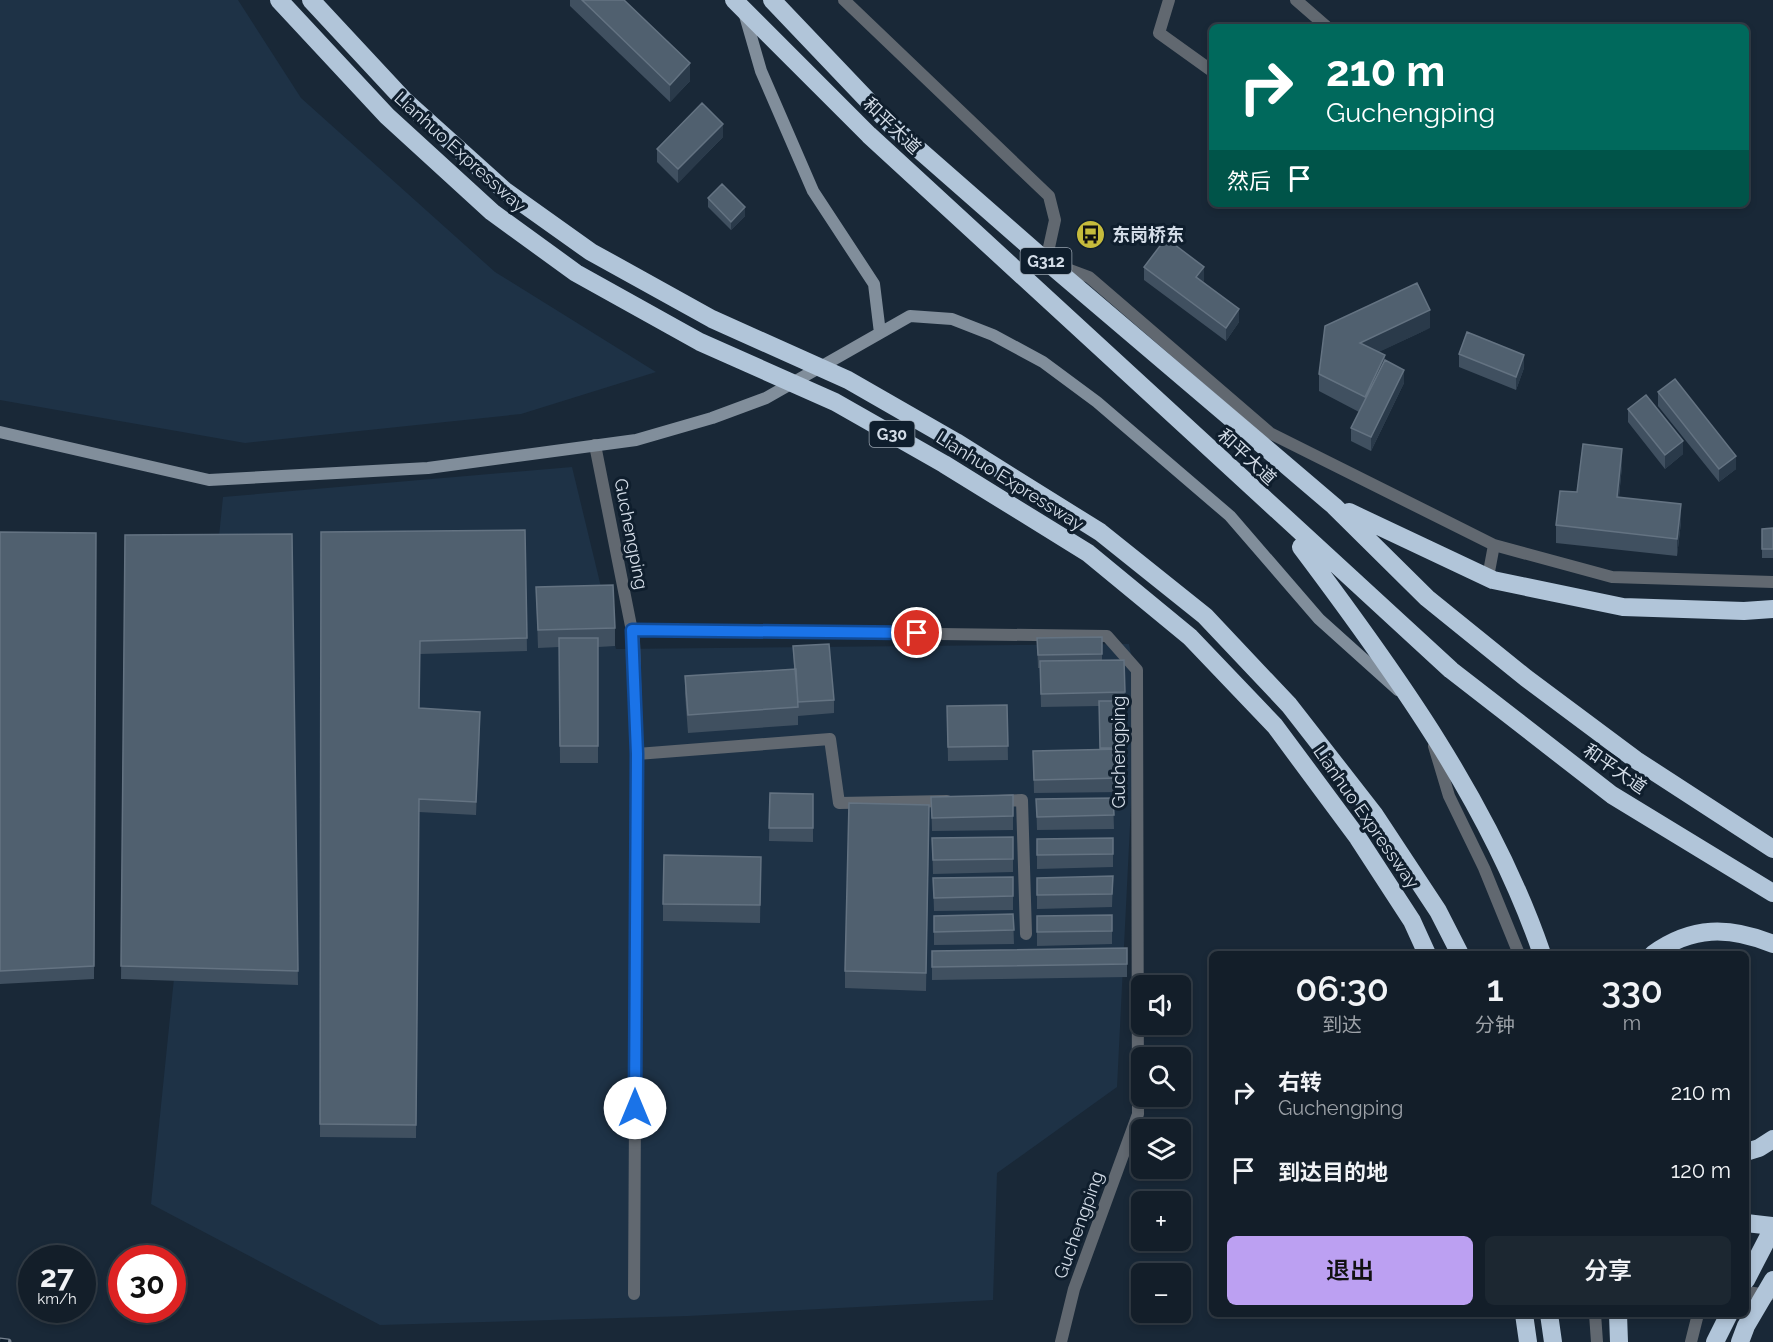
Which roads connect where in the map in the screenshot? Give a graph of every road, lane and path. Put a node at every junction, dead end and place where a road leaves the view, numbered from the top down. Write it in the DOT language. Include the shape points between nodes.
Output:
graph roads {
  1 [pos="279,0"];
  2 [pos="311,0"];
  3 [pos="772,0"];
  4 [pos="844,0"];
  5 [pos="1169,0"];
  6 [pos="1296,0"];
  7 [pos="739,4"];
  8 [pos="1324,24"];
  9 [pos="1209,69"];
  10 [pos="1046,261"];
  11 [pos="879,333"];
  12 [pos="0,432"];
  13 [pos="595,445"];
  14 [pos="1334,506"];
  15 [pos="1274,510"];
  16 [pos="1494,545"];
  17 [pos="1488,577"];
  18 [pos="1773,582"];
  19 [pos="1773,609"];
  20 [pos="632,630"];
  21 [pos="1414,705"];
  22 [pos="1431,736"];
  23 [pos="637,754"];
  24 [pos="965,801"];
  25 [pos="988,801"];
  26 [pos="1773,849"];
  27 [pos="1773,893"];
  28 [pos="1026,934"];
  29 [pos="1773,944"];
  30 [pos="1425,951"];
  31 [pos="1458,951"];
  32 [pos="1518,951"];
  33 [pos="1541,951"];
  34 [pos="1658,951"];
  35 [pos="1773,1139"];
  36 [pos="1749,1151"];
  37 [pos="1749,1223"];
  38 [pos="1773,1227"];
  39 [pos="1749,1274"];
  40 [pos="1773,1280"];
  41 [pos="1749,1292"];
  42 [pos="634,1294"];
  43 [pos="1773,1296"];
  44 [pos="1524,1317"];
  45 [pos="1549,1317"];
  46 [pos="1595,1317"];
  47 [pos="1618,1317"];
  48 [pos="1697,1317"];
  49 [pos="1728,1317"];
  50 [pos="1061,1342"];
  51 [pos="1528,1342"];
  52 [pos="1553,1342"];
  53 [pos="1597,1342"];
  54 [pos="1619,1342"];
  55 [pos="1691,1342"];
  56 [pos="1715,1342"];
  57 [pos="1740,1342"];
  1 -- 30 [label="highway, Lianhuo Expressway / G30" via="387,116 492,212 576,273 700,342 836,402 944,464 1088,553 1190,637 1275,726 1364,848 1412,921"];
  2 -- 31 [label="highway, Lianhuo Expressway / G30" via="413,108 504,190 591,252 712,319 848,380 956,442 1100,532 1206,616 1289,705 1374,814 1438,911"];
  3 -- 10 [label="highway, 和平大道 / G312" via="892,126"];
  4 -- 10 [label="street" via="1049,196 1055,220"];
  5 -- 9 [label="street" via="1159,33"];
  6 -- 8 [label="street"];
  7 -- 11 [label="main road" via="761,70 813,191 874,284"];
  7 -- 15 [label="highway, 和平大道 / G312" via="878,143"];
  10 -- 14 [label="highway, 和平大道 / G312"];
  10 -- 16 [label="street" via="1089,277 1270,432"];
  11 -- 13 [label="main road" via="766,398 636,440"];
  11 -- 21 [label="main road" via="910,316 952,319 993,335 1043,362 1097,402 1230,516 1319,619"];
  12 -- 13 [label="main road" via="209,480 428,468"];
  13 -- 20 [label="street, Guchengping"];
  14 -- 17 [label="highway"];
  14 -- 26 [label="highway, 和平大道" via="1427,598 1526,678 1636,760"];
  15 -- 21 [label="highway"];
  15 -- 27 [label="highway, 和平大道" via="1451,670 1612,795"];
  16 -- 17 [label="street"];
  16 -- 18 [label="street" via="1612,577"];
  17 -- 19 [label="highway" via="1623,607"];
  20 -- 23 [label="street, Guchengping"];
  20 -- 50 [label="street, Guchengping" via="1107,636 1137,670 1138,1114 1074,1289"];
  21 -- 22 [label="highway"];
  22 -- 32 [label="street" via="1449,796"];
  22 -- 33 [label="highway" via="1504,858"];
  23 -- 24 [label="street" via="830,739 839,803"];
  23 -- 42 [label="street, Guchengping"];
  25 -- 28 [label="street" via="1022,800"];
  29 -- 34 [label="highway" via="1715,930 1683,935"];
  35 -- 36 [label="highway"];
  37 -- 38 [label="highway"];
  38 -- 39 [label="highway"];
  40 -- 57 [label="highway"];
  41 -- 43 [label="street"];
  44 -- 51 [label="highway"];
  45 -- 52 [label="highway"];
  46 -- 53 [label="street"];
  47 -- 54 [label="highway"];
  48 -- 55 [label="street"];
  49 -- 56 [label="highway"];
}
